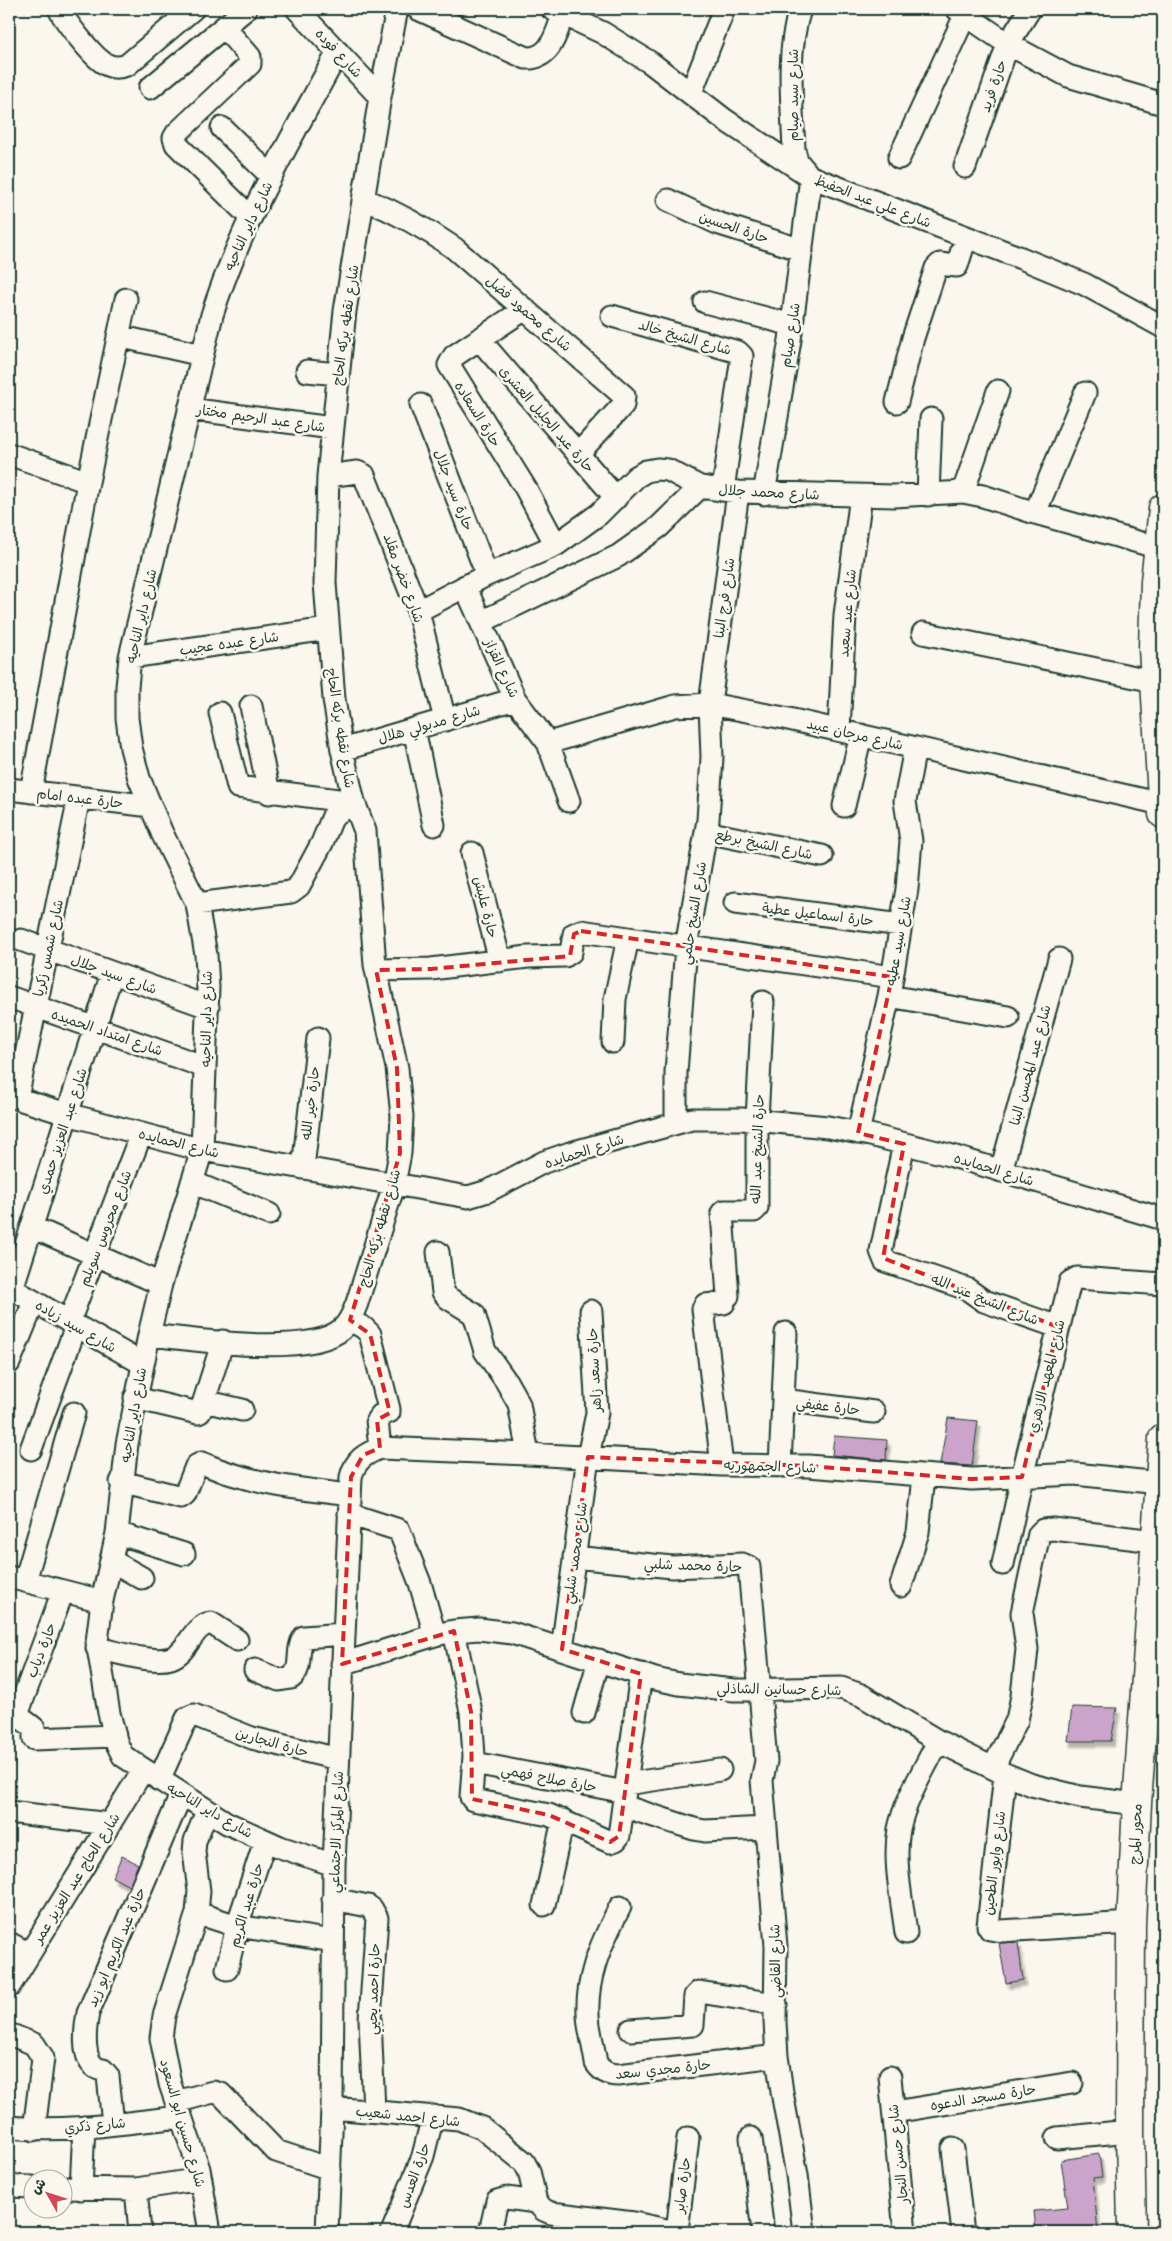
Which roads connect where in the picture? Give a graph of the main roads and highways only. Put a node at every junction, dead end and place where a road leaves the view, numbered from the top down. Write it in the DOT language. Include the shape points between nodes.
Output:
graph roads {
  1 [pos="1163,508"];
  2 [pos="1163,809"];
  3 [pos="1163,1438"];
  4 [pos="1132,2232"];
  1 -- 2 [label="main road" via="1153,614"];
  3 -- 4 [label="main road, محور المرج" via="1131,1923"];
}
